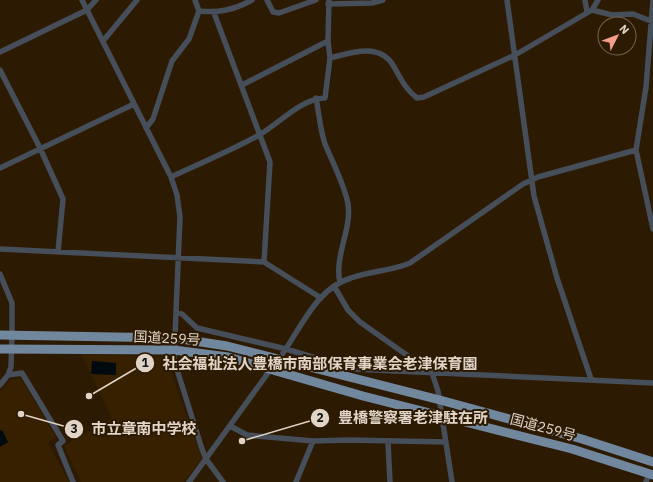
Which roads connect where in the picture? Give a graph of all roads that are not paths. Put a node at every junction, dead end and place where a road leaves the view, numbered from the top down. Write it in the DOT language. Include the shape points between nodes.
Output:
graph roads {
  1 [pos="82,0"];
  2 [pos="96,0"];
  3 [pos="137,0"];
  4 [pos="195,0"];
  5 [pos="252,0"];
  6 [pos="267,0"];
  7 [pos="316,0"];
  8 [pos="383,0"];
  9 [pos="507,0"];
  10 [pos="585,0"];
  11 [pos="598,0"];
  12 [pos="652,0"];
  13 [pos="328,2"];
  14 [pos="87,10"];
  15 [pos="199,11"];
  16 [pos="589,11"];
  17 [pos="214,13"];
  18 [pos="652,22"];
  19 [pos="103,41"];
  20 [pos="328,41"];
  21 [pos="0,52"];
  22 [pos="515,55"];
  23 [pos="330,58"];
  24 [pos="0,70"];
  25 [pos="242,85"];
  26 [pos="316,98"];
  27 [pos="134,104"];
  28 [pos="146,128"];
  29 [pos="260,134"];
  30 [pos="40,148"];
  31 [pos="636,150"];
  32 [pos="0,168"];
  33 [pos="171,177"];
  34 [pos="531,181"];
  35 [pos="653,229"];
  36 [pos="0,249"];
  37 [pos="58,252"];
  38 [pos="178,257"];
  39 [pos="264,262"];
  40 [pos="0,274"];
  41 [pos="340,283"];
  42 [pos="334,286"];
  43 [pos="321,298"];
  44 [pos="176,312"];
  45 [pos="12,335"];
  46 [pos="0,336"];
  47 [pos="174,338"];
  48 [pos="0,349"];
  49 [pos="12,349"];
  50 [pos="174,350"];
  51 [pos="284,351"];
  52 [pos="268,373"];
  53 [pos="432,373"];
  54 [pos="8,376"];
  55 [pos="591,379"];
  56 [pos="653,383"];
  57 [pos="0,385"];
  58 [pos="440,400"];
  59 [pos="442,416"];
  60 [pos="230,426"];
  61 [pos="313,441"];
  62 [pos="388,442"];
  63 [pos="446,442"];
  64 [pos="206,459"];
  65 [pos="653,462"];
  66 [pos="649,477"];
  67 [pos="73,482"];
  68 [pos="189,482"];
  69 [pos="222,482"];
  70 [pos="296,482"];
  71 [pos="390,482"];
  72 [pos="452,482"];
  1 -- 14 [label="street"];
  2 -- 14 [label="street"];
  3 -- 19 [label="street"];
  4 -- 15 [label="street"];
  5 -- 17 [label="street" via="236,9"];
  6 -- 7 [label="street" via="273,12 279,13"];
  8 -- 13 [label="street" via="372,3"];
  9 -- 22 [label="street"];
  10 -- 16 [label="street"];
  11 -- 16 [label="street"];
  12 -- 18 [label="street"];
  13 -- 20 [label="street"];
  14 -- 19 [label="street"];
  14 -- 21 [label="street"];
  15 -- 17 [label="street"];
  15 -- 28 [label="street" via="189,39 172,61 153,118"];
  16 -- 18 [label="street" via="612,15 634,14"];
  16 -- 22 [label="street"];
  17 -- 25 [label="street"];
  18 -- 31 [label="street" via="646,87"];
  19 -- 27 [label="street"];
  20 -- 23 [label="street"];
  20 -- 25 [label="street"];
  22 -- 23 [label="street" via="424,97 416,98 408,91 392,63 372,51 362,50"];
  22 -- 34 [label="street"];
  23 -- 26 [label="street" via="325,98"];
  24 -- 30 [label="street"];
  25 -- 29 [label="street"];
  26 -- 29 [label="street"];
  26 -- 41 [label="street" via="322,133 348,204 339,254"];
  27 -- 28 [label="street"];
  27 -- 30 [label="street"];
  28 -- 33 [label="street"];
  29 -- 33 [label="street"];
  29 -- 39 [label="street" via="270,162"];
  30 -- 32 [label="street"];
  30 -- 37 [label="street" via="63,199"];
  31 -- 34 [label="street"];
  31 -- 35 [label="street"];
  33 -- 38 [label="street" via="180,217"];
  34 -- 41 [label="street" via="513,190 410,263"];
  34 -- 55 [label="street" via="557,278"];
  36 -- 37 [label="street"];
  37 -- 38 [label="street"];
  38 -- 39 [label="street"];
  38 -- 44 [label="street"];
  39 -- 43 [label="street"];
  40 -- 45 [label="street" via="12,303"];
  41 -- 42 [label="street"];
  42 -- 43 [label="street"];
  42 -- 53 [label="street" via="348,310 360,322"];
  43 -- 51 [label="street"];
  44 -- 47 [label="street"];
  44 -- 51 [label="street" via="182,314 197,328"];
  45 -- 46 [label="highway, 国道259号"];
  45 -- 47 [label="highway, 国道259号"];
  45 -- 49 [label="street"];
  47 -- 50 [label="street"];
  47 -- 58 [label="highway, 国道259号" via="227,346"];
  48 -- 49 [label="highway, 国道259号"];
  49 -- 50 [label="highway, 国道259号"];
  49 -- 54 [label="street"];
  50 -- 59 [label="highway, 国道259号" via="228,357"];
  50 -- 64 [label="street" via="178,374"];
  51 -- 53 [label="street" via="352,369"];
  52 -- 60 [label="street"];
  53 -- 55 [label="street"];
  53 -- 58 [label="street"];
  54 -- 57 [label="street"];
  54 -- 67 [label="street" via="22,373 63,441 58,445"];
  55 -- 56 [label="street"];
  58 -- 59 [label="street"];
  58 -- 65 [label="highway, 国道259号" via="582,439"];
  59 -- 63 [label="street"];
  59 -- 66 [label="highway, 国道259号" via="572,449"];
  60 -- 61 [label="street" via="247,435"];
  60 -- 64 [label="street"];
  61 -- 62 [label="street"];
  61 -- 70 [label="street"];
  62 -- 63 [label="street"];
  62 -- 71 [label="street"];
  63 -- 72 [label="street"];
  64 -- 68 [label="street"];
  64 -- 69 [label="street"];
}
